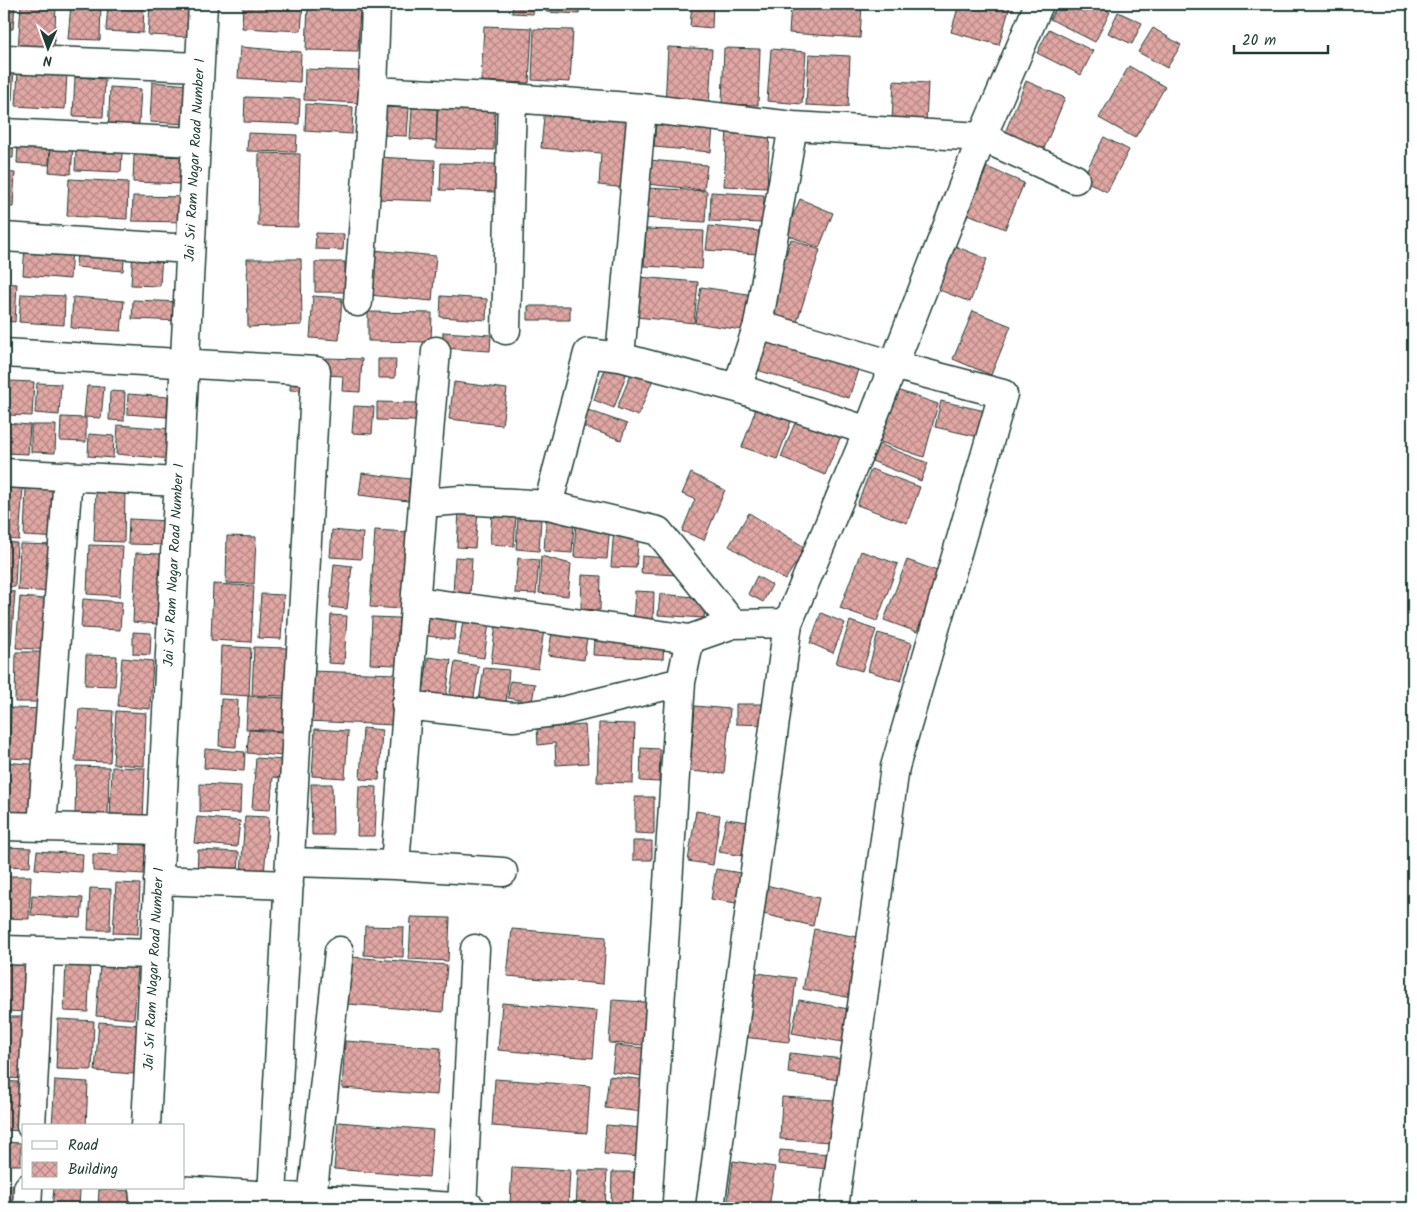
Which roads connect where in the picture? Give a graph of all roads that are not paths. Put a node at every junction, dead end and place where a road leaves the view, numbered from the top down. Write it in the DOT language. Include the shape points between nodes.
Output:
graph roads {
  1 [pos="203,4"];
  2 [pos="376,4"];
  3 [pos="1039,4"];
  4 [pos="4,59"];
  5 [pos="199,67"];
  6 [pos="373,91"];
  7 [pos="512,98"];
  8 [pos="642,108"];
  9 [pos="793,126"];
  10 [pos="4,133"];
  11 [pos="982,137"];
  12 [pos="196,142"];
  13 [pos="1074,179"];
  14 [pos="4,237"];
  15 [pos="190,249"];
  16 [pos="358,302"];
  17 [pos="758,325"];
  18 [pos="506,330"];
  19 [pos="436,351"];
  20 [pos="4,353"];
  21 [pos="620,357"];
  22 [pos="184,364"];
  23 [pos="893,365"];
  24 [pos="737,388"];
  25 [pos="868,431"];
  26 [pos="4,473"];
  27 [pos="68,476"];
  28 [pos="178,482"];
  29 [pos="423,503"];
  30 [pos="548,505"];
  31 [pos="416,601"];
  32 [pos="788,623"];
  33 [pos="733,624"];
  34 [pos="690,639"];
  35 [pos="681,682"];
  36 [pos="406,705"];
  37 [pos="4,826"];
  38 [pos="42,827"];
  39 [pos="161,830"];
  40 [pos="395,865"];
  41 [pos="503,872"];
  42 [pos="289,873"];
  43 [pos="158,880"];
  44 [pos="475,949"];
  45 [pos="4,950"];
  46 [pos="40,951"];
  47 [pos="339,951"];
  48 [pos="155,954"];
  49 [pos="31,1124"];
  50 [pos="146,1124"];
  51 [pos="28,1190"];
  52 [pos="143,1190"];
  53 [pos="168,1190"];
  54 [pos="293,1200"];
  55 [pos="412,1207"];
  56 [pos="27,1208"];
  57 [pos="145,1208"];
  58 [pos="462,1208"];
  59 [pos="471,1208"];
  60 [pos="647,1208"];
  61 [pos="710,1208"];
  62 [pos="834,1208"];
  1 -- 5 [label="street, Jai Sri Ram Nagar Road Number 1"];
  2 -- 6 [label="street"];
  3 -- 11 [label="street"];
  4 -- 5 [label="street"];
  5 -- 12 [label="street, Jai Sri Ram Nagar Road Number 1"];
  6 -- 7 [label="street"];
  6 -- 16 [label="street"];
  7 -- 8 [label="street"];
  7 -- 18 [label="street"];
  8 -- 9 [label="street"];
  8 -- 21 [label="street"];
  9 -- 11 [label="street"];
  9 -- 17 [label="street"];
  10 -- 12 [label="street"];
  11 -- 13 [label="street"];
  11 -- 23 [label="street"];
  12 -- 15 [label="street, Jai Sri Ram Nagar Road Number 1"];
  14 -- 15 [label="street"];
  15 -- 22 [label="street, Jai Sri Ram Nagar Road Number 1"];
  17 -- 23 [label="street"];
  17 -- 24 [label="street"];
  19 -- 29 [label="street"];
  20 -- 22 [label="street"];
  21 -- 24 [label="street"];
  21 -- 30 [label="street" via="588,353"];
  22 -- 28 [label="street, Jai Sri Ram Nagar Road Number 1"];
  22 -- 42 [label="street" via="316,371"];
  23 -- 25 [label="street"];
  23 -- 62 [label="street" via="1003,394 895,767"];
  24 -- 25 [label="street"];
  25 -- 32 [label="street"];
  26 -- 27 [label="street"];
  27 -- 28 [label="street"];
  27 -- 38 [label="street"];
  28 -- 39 [label="street, Jai Sri Ram Nagar Road Number 1"];
  29 -- 30 [label="street" via="461,500"];
  29 -- 31 [label="street"];
  30 -- 33 [label="street" via="658,530"];
  31 -- 34 [label="street"];
  31 -- 36 [label="street"];
  32 -- 33 [label="street"];
  32 -- 61 [label="street"];
  33 -- 34 [label="street"];
  34 -- 35 [label="street"];
  35 -- 36 [label="street" via="563,711 513,717"];
  35 -- 60 [label="street"];
  36 -- 40 [label="street"];
  37 -- 38 [label="street"];
  38 -- 39 [label="street"];
  39 -- 43 [label="street, Jai Sri Ram Nagar Road Number 1"];
  40 -- 41 [label="street"];
  40 -- 42 [label="street"];
  42 -- 43 [label="street"];
  42 -- 54 [label="street"];
  43 -- 48 [label="street, Jai Sri Ram Nagar Road Number 1"];
  44 -- 58 [label="street"];
  45 -- 46 [label="street"];
  46 -- 48 [label="street"];
  46 -- 49 [label="street"];
  47 -- 54 [label="street"];
  48 -- 50 [label="street, Jai Sri Ram Nagar Road Number 1"];
  51 -- 56 [label="street"];
  52 -- 57 [label="street"];
  53 -- 54 [label="street"];
  54 -- 55 [label="street"];
  55 -- 58 [label="street"];
  58 -- 59 [label="street"];
}
